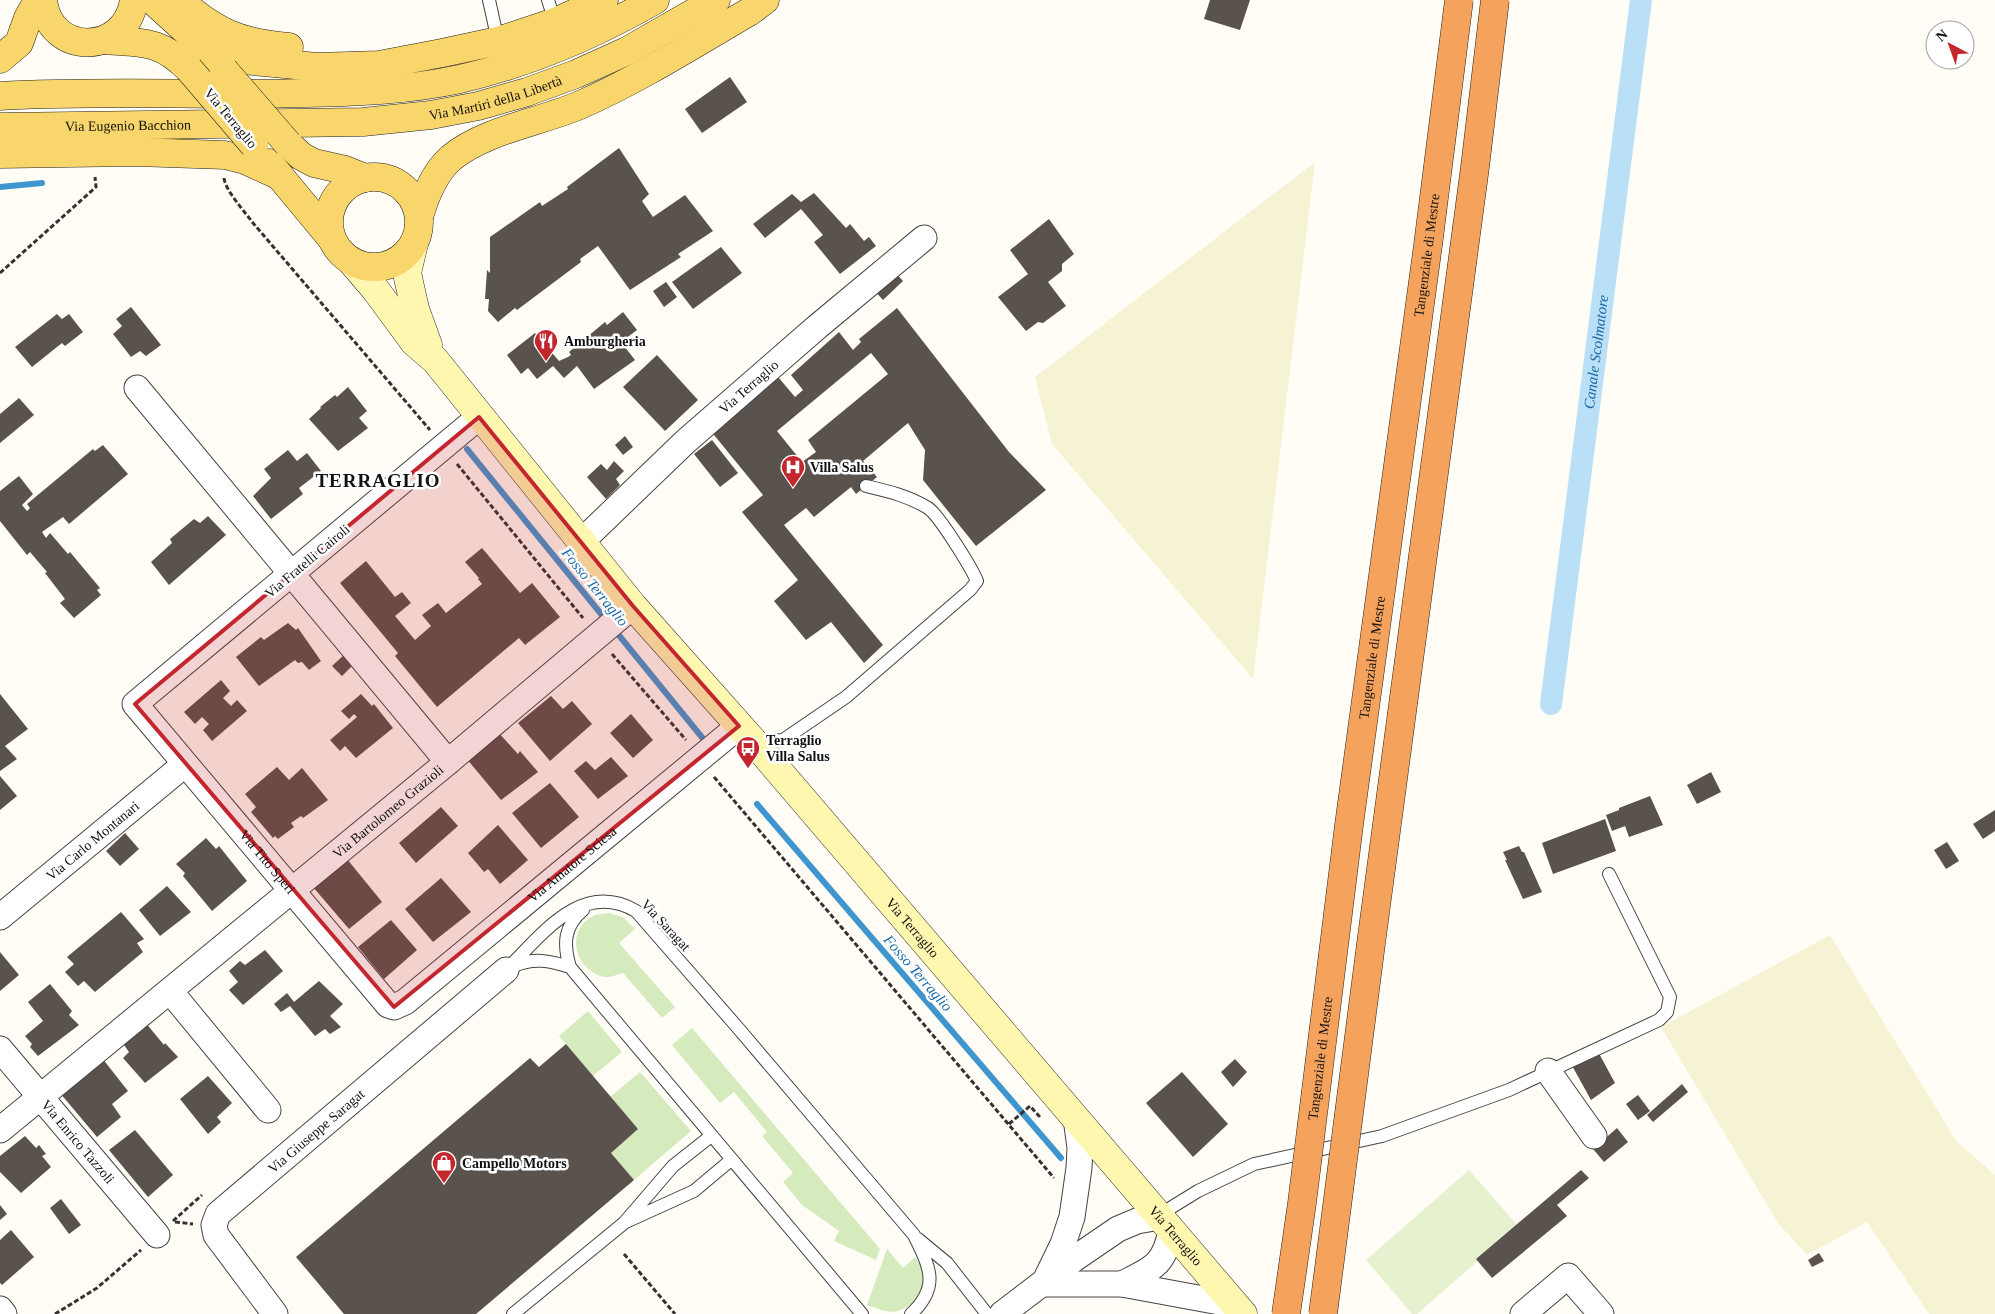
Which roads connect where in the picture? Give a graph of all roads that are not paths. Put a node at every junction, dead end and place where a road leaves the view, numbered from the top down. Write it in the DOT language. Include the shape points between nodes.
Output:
graph roads {
  1 [pos="38,0"];
  2 [pos="43,0"];
  3 [pos="134,0"];
  4 [pos="152,0"];
  5 [pos="179,0"];
  6 [pos="489,0"];
  7 [pos="604,0"];
  8 [pos="655,0"];
  9 [pos="716,0"];
  10 [pos="765,0"];
  11 [pos="1458,0"];
  12 [pos="1495,0"];
  13 [pos="552,11"];
  14 [pos="105,40"];
  15 [pos="498,41"];
  16 [pos="442,54"];
  17 [pos="0,59"];
  18 [pos="198,59"];
  19 [pos="0,96"];
  20 [pos="0,127"];
  21 [pos="254,135"];
  22 [pos="0,154"];
  23 [pos="280,176"];
  24 [pos="365,178"];
  25 [pos="417,230"];
  26 [pos="924,238"];
  27 [pos="332,239"];
  28 [pos="352,262"];
  29 [pos="435,360"];
  30 [pos="137,388"];
  31 [pos="463,437"];
  32 [pos="866,486"];
  33 [pos="580,543"];
  34 [pos="292,574"];
  35 [pos="628,610"];
  36 [pos="134,704"];
  37 [pos="746,734"];
  38 [pos="448,762"];
  39 [pos="184,765"];
  40 [pos="1609,874"];
  41 [pos="292,891"];
  42 [pos="592,903"];
  43 [pos="0,917"];
  44 [pos="570,967"];
  45 [pos="506,970"];
  46 [pos="170,991"];
  47 [pos="405,1002"];
  48 [pos="0,1048"];
  49 [pos="1548,1071"];
  50 [pos="40,1096"];
  51 [pos="268,1110"];
  52 [pos="1076,1118"];
  53 [pos="0,1130"];
  54 [pos="711,1136"];
  55 [pos="1594,1136"];
  56 [pos="731,1160"];
  57 [pos="624,1223"];
  58 [pos="1166,1223"];
  59 [pos="157,1235"];
  60 [pos="914,1235"];
  61 [pos="1043,1284"];
  62 [pos="1122,1284"];
  63 [pos="0,1308"];
  64 [pos="1240,1310"];
  65 [pos="4,1314"];
  66 [pos="275,1314"];
  67 [pos="513,1314"];
  68 [pos="862,1314"];
  69 [pos="911,1314"];
  70 [pos="987,1314"];
  71 [pos="1002,1314"];
  72 [pos="1286,1314"];
  73 [pos="1323,1314"];
  74 [pos="1523,1314"];
  75 [pos="1601,1314"];
  1 -- 17 [label="main road" via="19,43"];
  2 -- 14 [label="main road, Via Terraglio" via="50,22 63,36 86,43"];
  3 -- 14 [label="main road" via="122,27"];
  4 -- 18 [label="main road, Via Terraglio"];
  5 -- 16 [label="main road" via="223,32 257,43"];
  6 -- 15 [label="lane"];
  7 -- 13 [label="main road"];
  8 -- 19 [label="main road, Via Martiri della Libertà" via="576,41 499,69 388,90 234,95"];
  9 -- 21 [label="main road, Via Martiri della Libertà" via="627,52 527,92 478,106 395,120 306,123"];
  10 -- 25 [label="main road" via="750,12 642,74 580,105 495,135 463,150 450,159 431,184"];
  11 -- 72 [label="highway, Tangenziale di Mestre, bridge"];
  12 -- 73 [label="highway, bridge"];
  13 -- 15 [label="main road"];
  14 -- 18 [label="main road, Via Terraglio" via="139,43 163,48 176,56"];
  15 -- 16 [label="main road"];
  16 -- 18 [label="main road" via="379,65 317,67"];
  18 -- 21 [label="main road, Via Terraglio, bridge"];
  18 -- 24 [label="main road, Via Terraglio, bridge" via="224,70 301,156"];
  20 -- 21 [label="main road, Via Eugenio Bacchion" via="192,126"];
  21 -- 23 [label="main road, Via Terraglio"];
  22 -- 23 [label="main road" via="136,152 225,155"];
  23 -- 27 [label="main road, Via Terraglio"];
  24 -- 25 [label="main road" via="390,180 404,188 414,202"];
  24 -- 27 [label="main road" via="349,185 337,197 330,213"];
  25 -- 28 [label="main road" via="406,255 387,266 366,267"];
  25 -- 29 [label="main road, Via Terraglio" via="407,273 415,309"];
  26 -- 33 [label="street, Via Terraglio" via="685,442"];
  27 -- 28 [label="main road"];
  28 -- 29 [label="main road, Via Terraglio" via="414,342"];
  29 -- 31 [label="main road, Via Terraglio"];
  30 -- 34 [label="street"];
  31 -- 33 [label="main road, Via Terraglio"];
  31 -- 34 [label="street, Via Fratelli Cairoli"];
  32 -- 37 [label="lane" via="905,496 929,509 977,581 846,697 783,740"];
  33 -- 35 [label="main road, Via Terraglio"];
  34 -- 36 [label="street, Via Fratelli Cairoli"];
  34 -- 38 [label="street"];
  35 -- 37 [label="main road, Via Terraglio"];
  35 -- 38 [label="street, Via Bartolomeo Grazioli"];
  36 -- 39 [label="street, Via Tito Speri"];
  37 -- 47 [label="street, Via Amatore Sciesa" via="700,759"];
  37 -- 52 [label="main road, Via Terraglio"];
  38 -- 41 [label="street, Via Bartolomeo Grazioli"];
  39 -- 41 [label="street, Via Tito Speri"];
  39 -- 43 [label="street, Via Carlo Montanari"];
  40 -- 49 [label="lane" via="1670,996 1667,1012 1659,1020"];
  41 -- 46 [label="street, Via Bartolomeo Grazioli"];
  41 -- 47 [label="street, Via Tito Speri" via="388,1005 394,1007"];
  42 -- 44 [label="lane" via="572,919 566,935"];
  42 -- 45 [label="lane" via="563,915"];
  42 -- 60 [label="lane, Via Saragat" via="623,904 636,911"];
  44 -- 45 [label="lane" via="539,959 522,962"];
  44 -- 54 [label="lane"];
  45 -- 66 [label="street, Via Giuseppe Saragat" via="222,1210 214,1225 216,1235"];
  46 -- 50 [label="street, Via Bartolomeo Grazioli"];
  46 -- 51 [label="street"];
  48 -- 50 [label="street, Via Enrico Tazzoli"];
  49 -- 55 [label="street"];
  49 -- 58 [label="lane" via="1508,1090 1382,1136 1254,1164 1172,1207"];
  50 -- 53 [label="street, Via Bartolomeo Grazioli"];
  50 -- 59 [label="street, Via Enrico Tazzoli"];
  52 -- 58 [label="main road, Via Terraglio"];
  52 -- 61 [label="street" via="1080,1148 1072,1217"];
  54 -- 56 [label="lane"];
  54 -- 57 [label="lane" via="673,1166"];
  56 -- 57 [label="lane" via="694,1191"];
  56 -- 68 [label="lane"];
  57 -- 67 [label="lane"];
  58 -- 61 [label="street" via="1137,1221 1118,1229"];
  58 -- 62 [label="street" via="1168,1248 1158,1263"];
  58 -- 64 [label="main road, Via Terraglio"];
  60 -- 69 [label="lane, Via Saragat" via="929,1269 931,1282 927,1295"];
  60 -- 70 [label="lane" via="947,1263"];
  61 -- 62 [label="street"];
  61 -- 71 [label="street"];
  62 -- 64 [label="street"];
  63 -- 65 [label="street"];
  74 -- 75 [label="street" via="1568,1276"];
}
